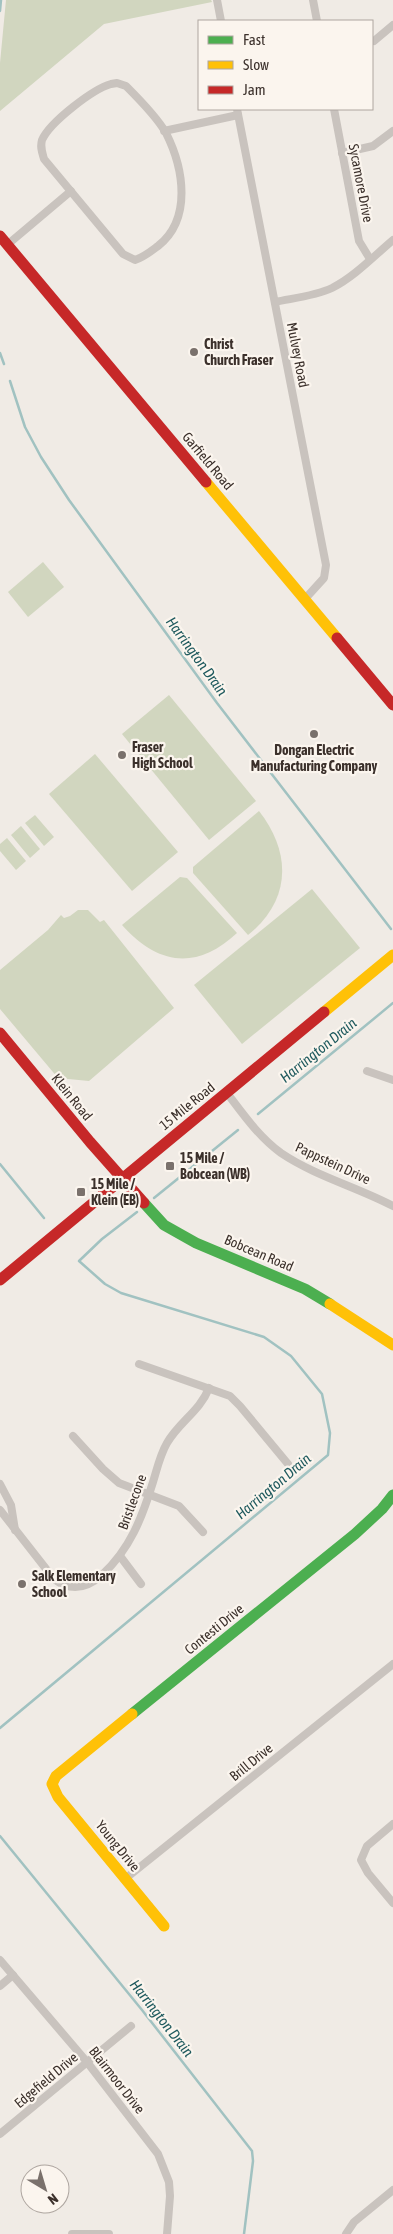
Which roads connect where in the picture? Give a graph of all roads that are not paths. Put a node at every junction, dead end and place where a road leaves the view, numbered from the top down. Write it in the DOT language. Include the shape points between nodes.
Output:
graph roads {
  1 [pos="217,0"];
  2 [pos="313,0"];
  3 [pos="221,20"];
  4 [pos="318,20"];
  5 [pos="393,25"];
  6 [pos="374,41"];
  7 [pos="334,110"];
  8 [pos="238,112"];
  9 [pos="164,131"];
  10 [pos="393,131"];
  11 [pos="342,153"];
  12 [pos="71,191"];
  13 [pos="4,240"];
  14 [pos="393,240"];
  15 [pos="370,259"];
  16 [pos="275,302"];
  17 [pos="304,600"];
  18 [pos="393,705"];
  19 [pos="393,955"];
  20 [pos="0,1033"];
  21 [pos="368,1071"];
  22 [pos="393,1080"];
  23 [pos="227,1093"];
  24 [pos="122,1178"];
  25 [pos="393,1206"];
  26 [pos="0,1280"];
  27 [pos="393,1345"];
  28 [pos="138,1364"];
  29 [pos="209,1388"];
  30 [pos="73,1436"];
  31 [pos="288,1464"];
  32 [pos="0,1484"];
  33 [pos="149,1494"];
  34 [pos="393,1495"];
  35 [pos="0,1510"];
  36 [pos="15,1532"];
  37 [pos="203,1532"];
  38 [pos="120,1556"];
  39 [pos="141,1584"];
  40 [pos="393,1664"];
  41 [pos="52,1784"];
  42 [pos="393,1824"];
  43 [pos="125,1879"];
  44 [pos="393,1903"];
  45 [pos="164,1926"];
  46 [pos="0,1960"];
  47 [pos="13,1975"];
  48 [pos="0,1986"];
  49 [pos="131,2026"];
  50 [pos="87,2062"];
  51 [pos="0,2134"];
  52 [pos="393,2190"];
  53 [pos="72,2234"];
  54 [pos="109,2234"];
  55 [pos="167,2234"];
  56 [pos="346,2234"];
  1 -- 3 [label="street"];
  2 -- 4 [label="street"];
  5 -- 6 [label="street"];
  7 -- 11 [label="street, Sycamore Drive"];
  8 -- 9 [label="street"];
  8 -- 16 [label="street, Mulvey Road"];
  9 -- 12 [label="street" via="126,86 111,84 94,90 47,131 41,145 44,159"];
  9 -- 12 [label="street" via="176,160 182,203 175,228 147,255 134,260 123,254"];
  10 -- 11 [label="street" via="373,146"];
  11 -- 15 [label="street, Sycamore Drive" via="359,241"];
  12 -- 13 [label="street"];
  13 -- 17 [label="street, Garfield Road"];
  14 -- 15 [label="street"];
  15 -- 16 [label="street" via="332,288"];
  16 -- 17 [label="street, Mulvey Road" via="326,565 324,578"];
  17 -- 18 [label="street, Garfield Road"];
  19 -- 23 [label="street, 15 Mile Road"];
  20 -- 24 [label="street, Klein Road"];
  21 -- 22 [label="street"];
  23 -- 24 [label="street, 15 Mile Road"];
  23 -- 25 [label="street, Pappstein Drive" via="254,1128 282,1153"];
  24 -- 26 [label="street, 15 Mile Road"];
  24 -- 27 [label="street, Bobcean Road" via="153,1215 180,1236 305,1289"];
  28 -- 29 [label="street"];
  29 -- 31 [label="street" via="230,1396"];
  29 -- 33 [label="street, Bristlecone" via="200,1407 168,1442"];
  30 -- 33 [label="street" via="110,1477"];
  32 -- 36 [label="street" via="11,1505"];
  33 -- 37 [label="street" via="179,1506"];
  33 -- 38 [label="street, Bristlecone" via="133,1536"];
  34 -- 41 [label="street, Contesti Drive" via="355,1534 62,1770"];
  35 -- 36 [label="street, Bristlecone"];
  36 -- 38 [label="street, Bristlecone" via="54,1579 72,1588 81,1588 96,1580"];
  38 -- 39 [label="street"];
  40 -- 43 [label="street, Brill Drive"];
  41 -- 43 [label="street, Young Drive" via="58,1797"];
  42 -- 44 [label="street" via="367,1846 361,1860"];
  43 -- 45 [label="street, Young Drive"];
  46 -- 47 [label="street, Blairmoor Drive"];
  47 -- 48 [label="street"];
  47 -- 50 [label="street, Blairmoor Drive"];
  49 -- 50 [label="street, Edgefield Drive"];
  50 -- 51 [label="street, Edgefield Drive"];
  50 -- 55 [label="street, Blairmoor Drive" via="162,2162 170,2196"];
  52 -- 56 [label="street" via="354,2222"];
  53 -- 54 [label="street"];
}
